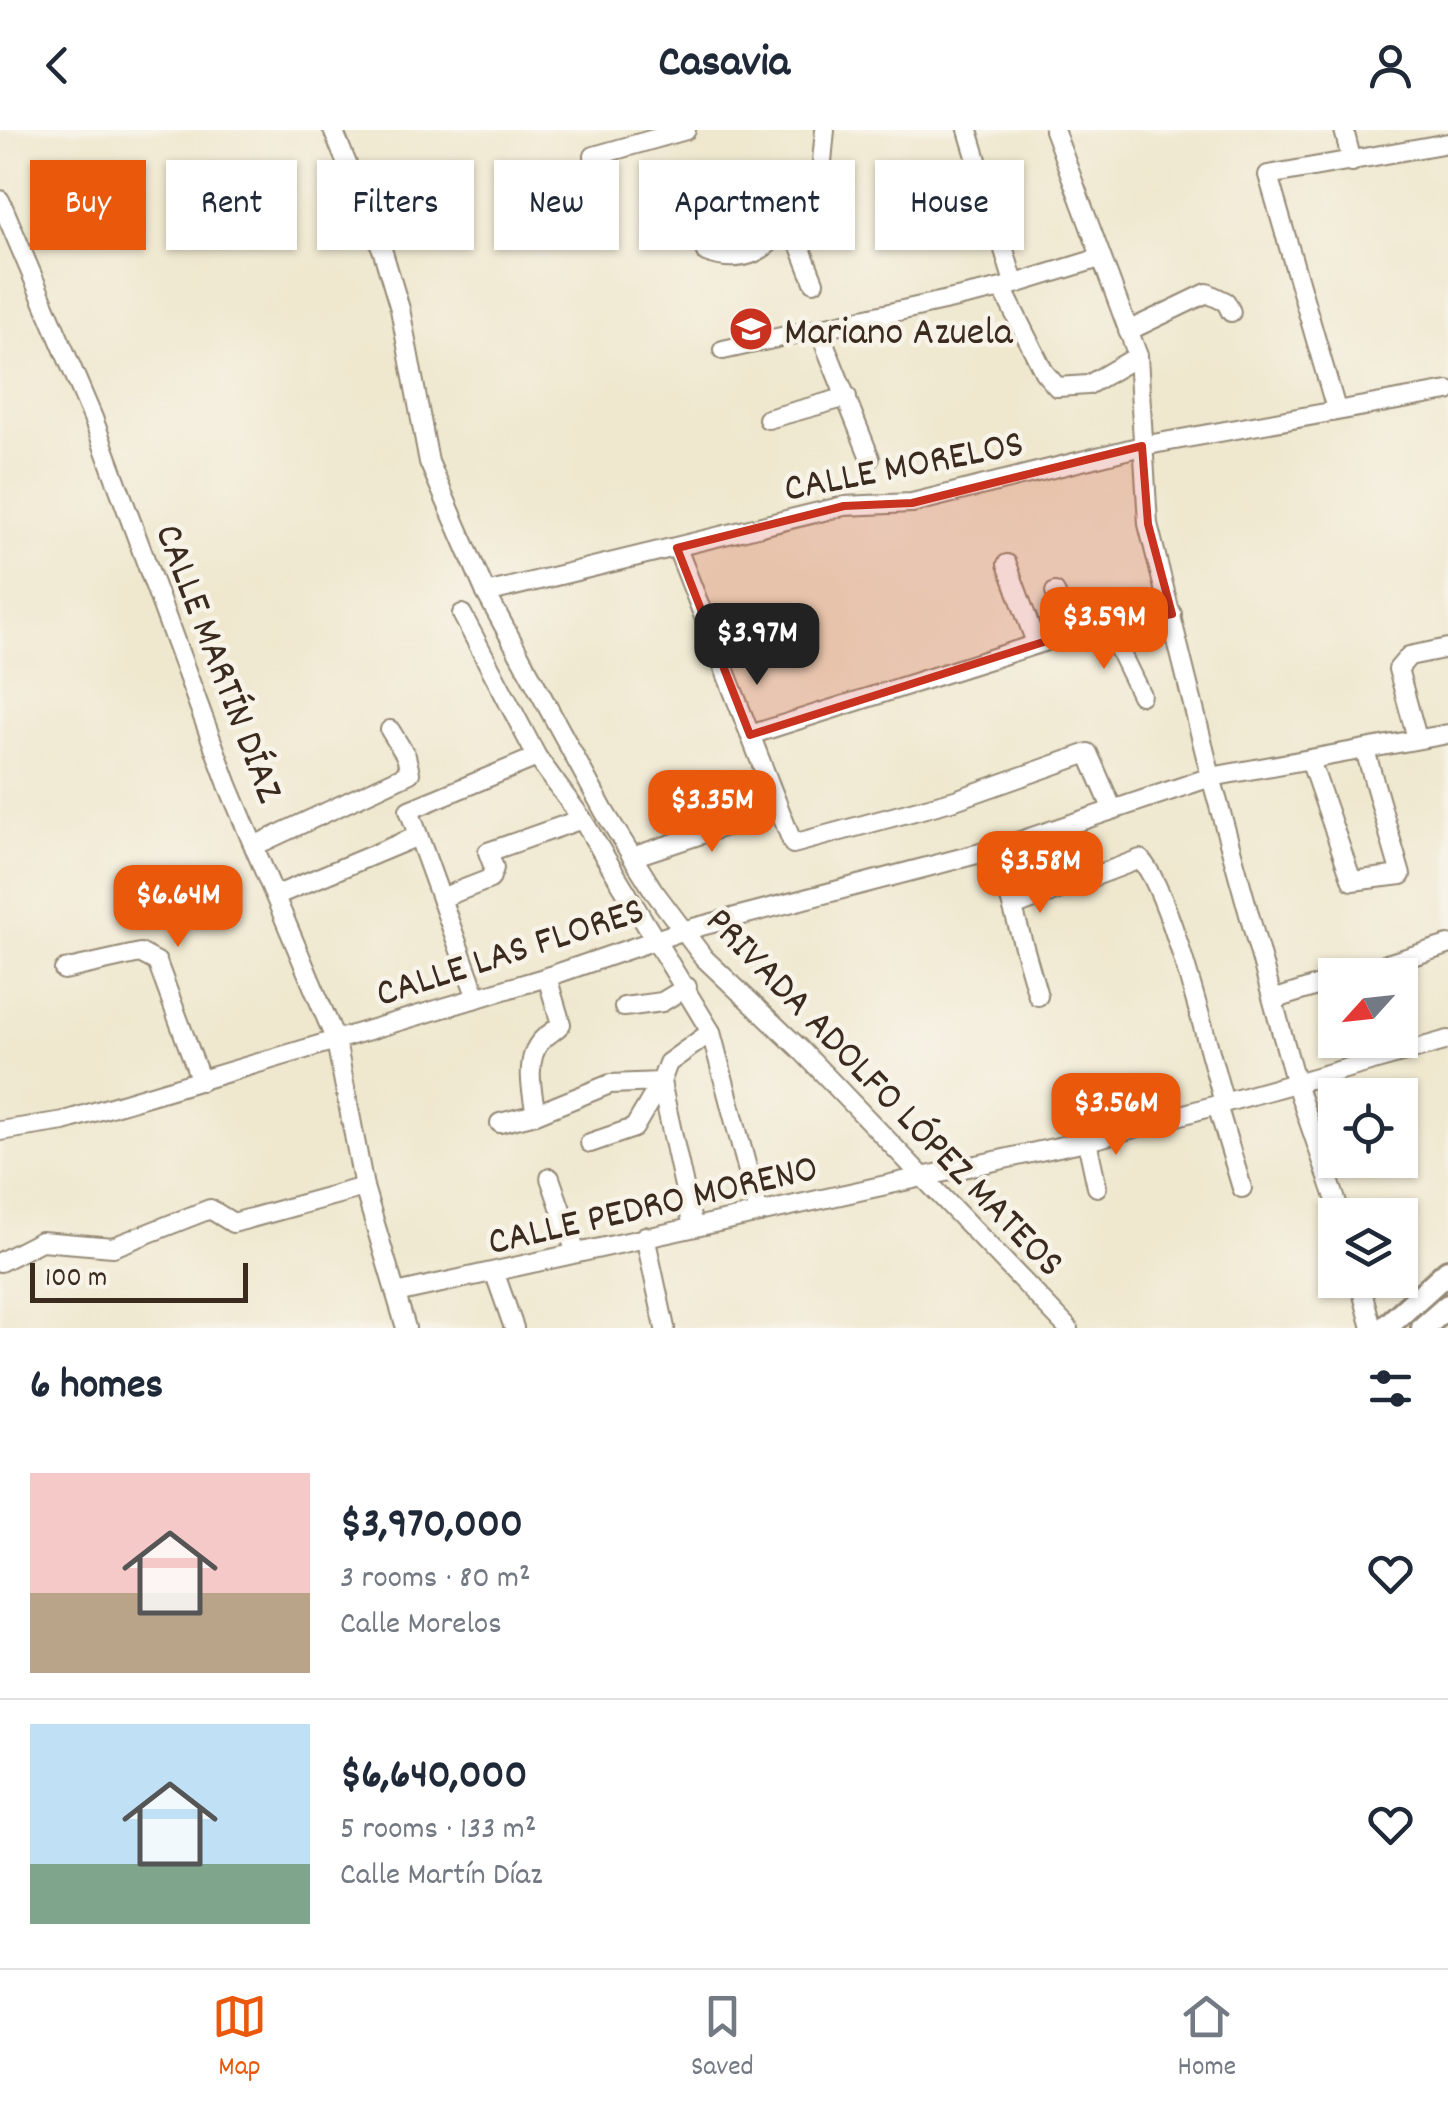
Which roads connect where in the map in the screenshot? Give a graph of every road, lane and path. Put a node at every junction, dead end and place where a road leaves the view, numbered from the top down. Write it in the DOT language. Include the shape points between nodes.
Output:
graph roads {
  1 [pos="332,130"];
  2 [pos="686,130"];
  3 [pos="825,130"];
  4 [pos="968,130"];
  5 [pos="1054,130"];
  6 [pos="1344,130"];
  7 [pos="1448,143"];
  8 [pos="594,156"];
  9 [pos="822,160"];
  10 [pos="1352,162"];
  11 [pos="0,200"];
  12 [pos="705,250"];
  13 [pos="763,250"];
  14 [pos="801,250"];
  15 [pos="1100,258"];
  16 [pos="814,282"];
  17 [pos="1008,286"];
  18 [pos="1231,312"];
  19 [pos="819,330"];
  20 [pos="1128,331"];
  21 [pos="723,350"];
  22 [pos="1138,356"];
  23 [pos="1448,390"];
  24 [pos="847,397"];
  25 [pos="1336,409"];
  26 [pos="768,419"];
  27 [pos="1142,446"];
  28 [pos="870,458"];
  29 [pos="677,548"];
  30 [pos="1007,564"];
  31 [pos="1055,592"];
  32 [pos="486,593"];
  33 [pos="462,614"];
  34 [pos="1172,614"];
  35 [pos="1109,629"];
  36 [pos="1072,633"];
  37 [pos="1036,644"];
  38 [pos="1448,648"];
  39 [pos="1141,695"];
  40 [pos="390,730"];
  41 [pos="1448,734"];
  42 [pos="750,735"];
  43 [pos="1417,738"];
  44 [pos="1366,750"];
  45 [pos="537,757"];
  46 [pos="1310,760"];
  47 [pos="1211,777"];
  48 [pos="1112,808"];
  49 [pos="778,809"];
  50 [pos="582,819"];
  51 [pos="418,836"];
  52 [pos="254,846"];
  53 [pos="996,849"];
  54 [pos="632,857"];
  55 [pos="277,894"];
  56 [pos="441,898"];
  57 [pos="1013,907"];
  58 [pos="679,932"];
  59 [pos="654,940"];
  60 [pos="1448,945"];
  61 [pos="1406,958"];
  62 [pos="64,970"];
  63 [pos="547,977"];
  64 [pos="1318,985"];
  65 [pos="687,988"];
  66 [pos="1038,996"];
  67 [pos="477,998"];
  68 [pos="1276,999"];
  69 [pos="624,1007"];
  70 [pos="711,1032"];
  71 [pos="336,1040"];
  72 [pos="1448,1040"];
  73 [pos="200,1081"];
  74 [pos="661,1082"];
  75 [pos="1296,1084"];
  76 [pos="1121,1097"];
  77 [pos="1221,1103"];
  78 [pos="536,1114"];
  79 [pos="500,1122"];
  80 [pos="1130,1130"];
  81 [pos="0,1131"];
  82 [pos="1087,1141"];
  83 [pos="590,1144"];
  84 [pos="923,1176"];
  85 [pos="550,1178"];
  86 [pos="364,1188"];
  87 [pos="1097,1188"];
  88 [pos="1242,1188"];
  89 [pos="1335,1198"];
  90 [pos="760,1213"];
  91 [pos="693,1227"];
  92 [pos="645,1236"];
  93 [pos="576,1253"];
  94 [pos="0,1262"];
  95 [pos="1448,1271"];
  96 [pos="495,1274"];
  97 [pos="396,1292"];
  98 [pos="1364,1298"];
  99 [pos="1448,1306"];
  100 [pos="406,1328"];
  101 [pos="514,1328"];
  102 [pos="664,1328"];
  103 [pos="1068,1328"];
  104 [pos="1372,1328"];
  105 [pos="1384,1328"];
  106 [pos="1423,1328"];
  1 -- 32 [label="street, PRIVADA ADOLFO LÓPEZ MATEOS" via="400,309 429,462"];
  2 -- 8 [label="street"];
  3 -- 9 [label="street"];
  4 -- 17 [label="street"];
  5 -- 15 [label="street"];
  6 -- 10 [label="street"];
  7 -- 10 [label="street"];
  10 -- 25 [label="street" via="1268,175"];
  11 -- 52 [label="street, CALLE MARTÍN DÍAZ" via="93,418"];
  12 -- 13 [label="street" via="727,260"];
  14 -- 16 [label="street"];
  15 -- 17 [label="street"];
  15 -- 20 [label="street"];
  17 -- 19 [label="street"];
  17 -- 22 [label="street" via="1044,372 1057,387 1088,385"];
  18 -- 20 [label="street" via="1207,293"];
  19 -- 21 [label="street"];
  19 -- 24 [label="street"];
  20 -- 22 [label="street"];
  22 -- 27 [label="street"];
  23 -- 25 [label="street, CALLE MORELOS"];
  24 -- 26 [label="street"];
  24 -- 28 [label="street"];
  25 -- 27 [label="street, CALLE MORELOS"];
  27 -- 29 [label="street, CALLE MORELOS" via="912,503 844,506"];
  27 -- 34 [label="street" via="1148,524"];
  29 -- 32 [label="street, CALLE MORELOS"];
  29 -- 42 [label="street"];
  30 -- 37 [label="street"];
  31 -- 36 [label="street"];
  32 -- 54 [label="street, PRIVADA ADOLFO LÓPEZ MATEOS"];
  33 -- 45 [label="street"];
  34 -- 35 [label="street"];
  34 -- 47 [label="street"];
  35 -- 36 [label="street"];
  35 -- 39 [label="street"];
  36 -- 37 [label="street"];
  37 -- 42 [label="street"];
  38 -- 43 [label="street" via="1409,656 1398,669"];
  40 -- 52 [label="street" via="410,773"];
  41 -- 43 [label="street, CALLE LAS FLORES"];
  42 -- 49 [label="street"];
  43 -- 44 [label="street, CALLE LAS FLORES"];
  44 -- 46 [label="street, CALLE LAS FLORES"];
  44 -- 46 [label="street" via="1401,875 1352,880"];
  45 -- 50 [label="street"];
  45 -- 51 [label="street" via="408,810"];
  46 -- 47 [label="street, CALLE LAS FLORES"];
  47 -- 48 [label="street, CALLE LAS FLORES"];
  47 -- 68 [label="street"];
  48 -- 49 [label="street" via="1088,752 955,800 793,844"];
  48 -- 53 [label="street, CALLE LAS FLORES"];
  49 -- 54 [label="street"];
  50 -- 56 [label="street" via="488,852 490,878"];
  50 -- 59 [label="street"];
  51 -- 55 [label="street"];
  51 -- 56 [label="street"];
  52 -- 55 [label="street, CALLE MARTÍN DÍAZ"];
  53 -- 57 [label="street"];
  53 -- 58 [label="street, CALLE LAS FLORES"];
  54 -- 58 [label="street, PRIVADA ADOLFO LÓPEZ MATEOS"];
  55 -- 71 [label="street, CALLE MARTÍN DÍAZ"];
  56 -- 67 [label="street"];
  57 -- 66 [label="street"];
  57 -- 77 [label="street" via="1140,859 1151,869"];
  58 -- 59 [label="street, CALLE LAS FLORES"];
  58 -- 84 [label="street, PRIVADA ADOLFO LÓPEZ MATEOS"];
  59 -- 63 [label="street, CALLE LAS FLORES"];
  59 -- 65 [label="street"];
  60 -- 61 [label="street"];
  62 -- 73 [label="street" via="140,953 157,962"];
  63 -- 67 [label="street, CALLE LAS FLORES"];
  63 -- 78 [label="street" via="561,1024 540,1042 534,1058"];
  64 -- 68 [label="street"];
  65 -- 69 [label="street" via="662,1002"];
  65 -- 70 [label="street"];
  67 -- 71 [label="street, CALLE LAS FLORES"];
  68 -- 75 [label="street"];
  70 -- 74 [label="street" via="668,1063"];
  70 -- 90 [label="street"];
  71 -- 73 [label="street, CALLE LAS FLORES"];
  71 -- 86 [label="street, CALLE MARTÍN DÍAZ"];
  72 -- 75 [label="street, CALLE PEDRO MORENO"];
  73 -- 81 [label="street, CALLE LAS FLORES" via="64,1121"];
  74 -- 78 [label="street" via="610,1084"];
  74 -- 83 [label="street" via="634,1128"];
  74 -- 91 [label="street"];
  75 -- 77 [label="street, CALLE PEDRO MORENO"];
  75 -- 89 [label="street"];
  76 -- 80 [label="street"];
  77 -- 80 [label="street, CALLE PEDRO MORENO"];
  77 -- 88 [label="street"];
  78 -- 79 [label="street"];
  80 -- 82 [label="street, CALLE PEDRO MORENO"];
  82 -- 84 [label="street, CALLE PEDRO MORENO"];
  82 -- 87 [label="street, PRIVADA ADOLFO LÓPEZ MATEOS"];
  84 -- 90 [label="street, CALLE PEDRO MORENO"];
  84 -- 103 [label="street, PRIVADA ADOLFO LÓPEZ MATEOS"];
  85 -- 93 [label="street"];
  86 -- 94 [label="street" via="233,1224 210,1209 113,1247 41,1241"];
  86 -- 97 [label="street, CALLE MARTÍN DÍAZ"];
  90 -- 91 [label="street, CALLE PEDRO MORENO"];
  91 -- 92 [label="street, CALLE PEDRO MORENO"];
  92 -- 93 [label="street, CALLE PEDRO MORENO"];
  92 -- 102 [label="street"];
  93 -- 96 [label="street, CALLE PEDRO MORENO"];
  95 -- 105 [label="main road"];
  96 -- 97 [label="street, CALLE PEDRO MORENO"];
  96 -- 101 [label="street"];
  97 -- 100 [label="street, CALLE MARTÍN DÍAZ"];
  98 -- 104 [label="street"];
  99 -- 106 [label="main road"];
}
